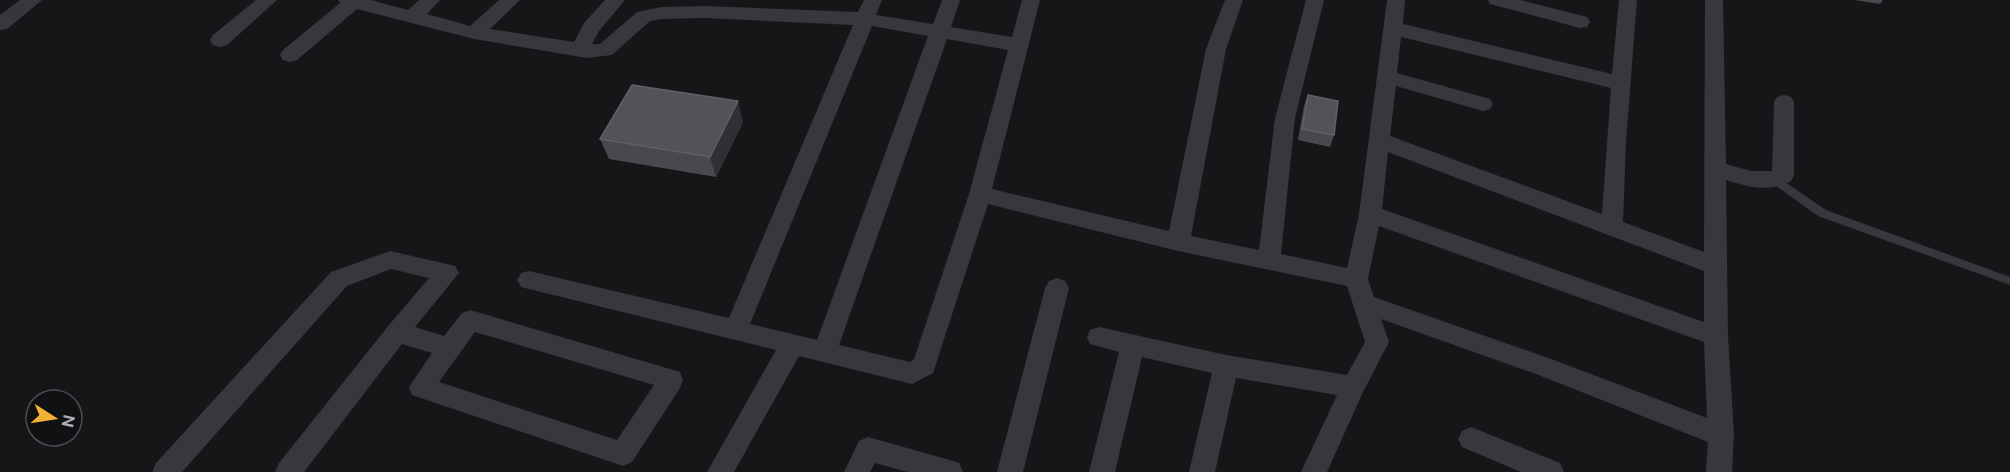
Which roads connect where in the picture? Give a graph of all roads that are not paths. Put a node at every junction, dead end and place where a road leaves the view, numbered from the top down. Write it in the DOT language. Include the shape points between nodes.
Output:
graph roads {
  1 [pos="33,0"];
  2 [pos="268,0"];
  3 [pos="352,0"];
  4 [pos="431,0"];
  5 [pos="511,0"];
  6 [pos="616,0"];
  7 [pos="951,0"];
  8 [pos="1031,0"];
  9 [pos="1234,0"];
  10 [pos="1315,0"];
  11 [pos="1396,0"];
  12 [pos="1497,0"];
  13 [pos="1628,0"];
  14 [pos="1714,0"];
  15 [pos="718,6"];
  16 [pos="797,8"];
  17 [pos="869,10"];
  18 [pos="413,16"];
  19 [pos="1580,22"];
  20 [pos="0,24"];
  21 [pos="1392,28"];
  22 [pos="940,31"];
  23 [pos="474,33"];
  24 [pos="220,40"];
  25 [pos="1018,45"];
  26 [pos="579,50"];
  27 [pos="290,55"];
  28 [pos="1387,77"];
  29 [pos="1621,84"];
  30 [pos="1784,102"];
  31 [pos="1483,104"];
  32 [pos="1378,140"];
  33 [pos="1716,169"];
  34 [pos="1776,180"];
  35 [pos="980,194"];
  36 [pos="1370,214"];
  37 [pos="1612,227"];
  38 [pos="1178,242"];
  39 [pos="1269,262"];
  40 [pos="1717,266"];
  41 [pos="1356,279"];
  42 [pos="529,280"];
  43 [pos="2010,280"];
  44 [pos="1058,288"];
  45 [pos="1364,303"];
  46 [pos="735,330"];
  47 [pos="397,332"];
  48 [pos="1716,336"];
  49 [pos="1100,337"];
  50 [pos="1133,344"];
  51 [pos="792,345"];
  52 [pos="449,348"];
  53 [pos="825,351"];
  54 [pos="1226,366"];
  55 [pos="1353,387"];
  56 [pos="1721,435"];
  57 [pos="1471,439"];
  58 [pos="165,472"];
  59 [pos="288,472"];
  60 [pos="720,472"];
  61 [pos="857,472"];
  62 [pos="950,472"];
  63 [pos="1010,472"];
  64 [pos="1102,472"];
  65 [pos="1202,472"];
  66 [pos="1314,472"];
  67 [pos="1551,472"];
  68 [pos="1719,472"];
  1 -- 20 [label="street"];
  2 -- 24 [label="street"];
  3 -- 18 [label="street"];
  3 -- 27 [label="street"];
  4 -- 18 [label="street"];
  5 -- 23 [label="street"];
  6 -- 26 [label="street" via="591,28"];
  7 -- 22 [label="street"];
  8 -- 25 [label="street"];
  9 -- 38 [label="street" via="1216,49"];
  10 -- 39 [label="street" via="1285,118"];
  11 -- 21 [label="street"];
  12 -- 19 [label="street"];
  13 -- 29 [label="street"];
  14 -- 33 [label="street"];
  15 -- 16 [label="street"];
  15 -- 26 [label="street" via="644,16 605,50"];
  16 -- 17 [label="street"];
  17 -- 22 [label="street"];
  17 -- 46 [label="street"];
  18 -- 23 [label="street"];
  21 -- 28 [label="street"];
  21 -- 29 [label="street"];
  22 -- 25 [label="street"];
  22 -- 53 [label="street"];
  23 -- 26 [label="street"];
  25 -- 35 [label="street"];
  28 -- 31 [label="street"];
  28 -- 32 [label="street"];
  29 -- 37 [label="street"];
  30 -- 34 [label="street" via="1783,175"];
  32 -- 36 [label="street"];
  32 -- 37 [label="street"];
  33 -- 34 [label="street"];
  33 -- 40 [label="street"];
  34 -- 43 [label="lane" via="1822,213"];
  35 -- 38 [label="street"];
  35 -- 53 [label="street" via="924,366 912,373"];
  36 -- 41 [label="street"];
  36 -- 48 [label="street"];
  37 -- 40 [label="street"];
  38 -- 39 [label="street"];
  39 -- 41 [label="street"];
  40 -- 48 [label="street"];
  41 -- 45 [label="street"];
  42 -- 46 [label="street"];
  44 -- 63 [label="street"];
  45 -- 55 [label="street" via="1377,342"];
  45 -- 56 [label="street"];
  46 -- 51 [label="street"];
  47 -- 52 [label="street"];
  47 -- 58 [label="street" via="447,273 390,260 339,279"];
  47 -- 59 [label="street"];
  48 -- 56 [label="street"];
  49 -- 50 [label="street"];
  50 -- 54 [label="street"];
  50 -- 64 [label="street"];
  51 -- 53 [label="street"];
  51 -- 60 [label="street"];
  52 -- 52 [label="street" via="470,320 671,380 623,454 421,387"];
  54 -- 55 [label="street"];
  54 -- 65 [label="street"];
  55 -- 66 [label="street"];
  56 -- 68 [label="street"];
  57 -- 67 [label="street"];
  61 -- 62 [label="street" via="868,449"];
}
